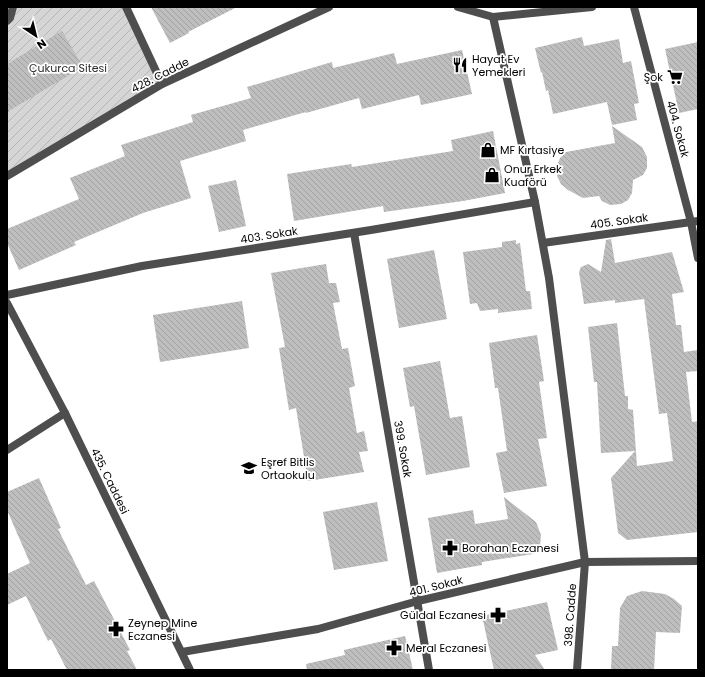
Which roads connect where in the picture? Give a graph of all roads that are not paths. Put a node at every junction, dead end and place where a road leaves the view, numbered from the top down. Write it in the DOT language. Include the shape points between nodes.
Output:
graph roads {
  1 [pos="13,7"];
  2 [pos="126,7"];
  3 [pos="330,7"];
  4 [pos="458,7"];
  5 [pos="592,7"];
  6 [pos="634,7"];
  7 [pos="493,17"];
  8 [pos="7,21"];
  9 [pos="162,84"];
  10 [pos="7,176"];
  11 [pos="535,202"];
  12 [pos="695,222"];
  13 [pos="354,233"];
  14 [pos="543,243"];
  15 [pos="698,258"];
  16 [pos="7,295"];
  17 [pos="7,303"];
  18 [pos="65,413"];
  19 [pos="7,450"];
  20 [pos="698,561"];
  21 [pos="585,562"];
  22 [pos="418,601"];
  23 [pos="182,652"];
  24 [pos="190,670"];
  25 [pos="429,670"];
  26 [pos="577,670"];
  1 -- 8 [label="street"];
  2 -- 9 [label="street"];
  3 -- 9 [label="street, 428. Cadde"];
  4 -- 7 [label="street"];
  5 -- 7 [label="street"];
  6 -- 12 [label="street, 404. Sokak"];
  7 -- 11 [label="street, 398. Cadde"];
  9 -- 10 [label="street, 428. Cadde"];
  11 -- 13 [label="street, 403. Sokak"];
  11 -- 14 [label="street, 398. Cadde"];
  12 -- 14 [label="street, 405. Sokak"];
  12 -- 15 [label="street, 404. Sokak"];
  13 -- 16 [label="street, 403. Sokak" via="142,266"];
  13 -- 22 [label="street, 399. Sokak"];
  14 -- 21 [label="street, 398. Cadde"];
  17 -- 18 [label="street, 435. Caddesi"];
  18 -- 19 [label="street"];
  18 -- 23 [label="street, 435. Caddesi"];
  20 -- 21 [label="street, 401. Sokak"];
  21 -- 22 [label="street, 401. Sokak"];
  21 -- 26 [label="street, 398. Cadde"];
  22 -- 23 [label="street, 401. Sokak" via="318,629"];
  22 -- 25 [label="street, 399. Sokak"];
  23 -- 24 [label="street, 435. Caddesi"];
}
